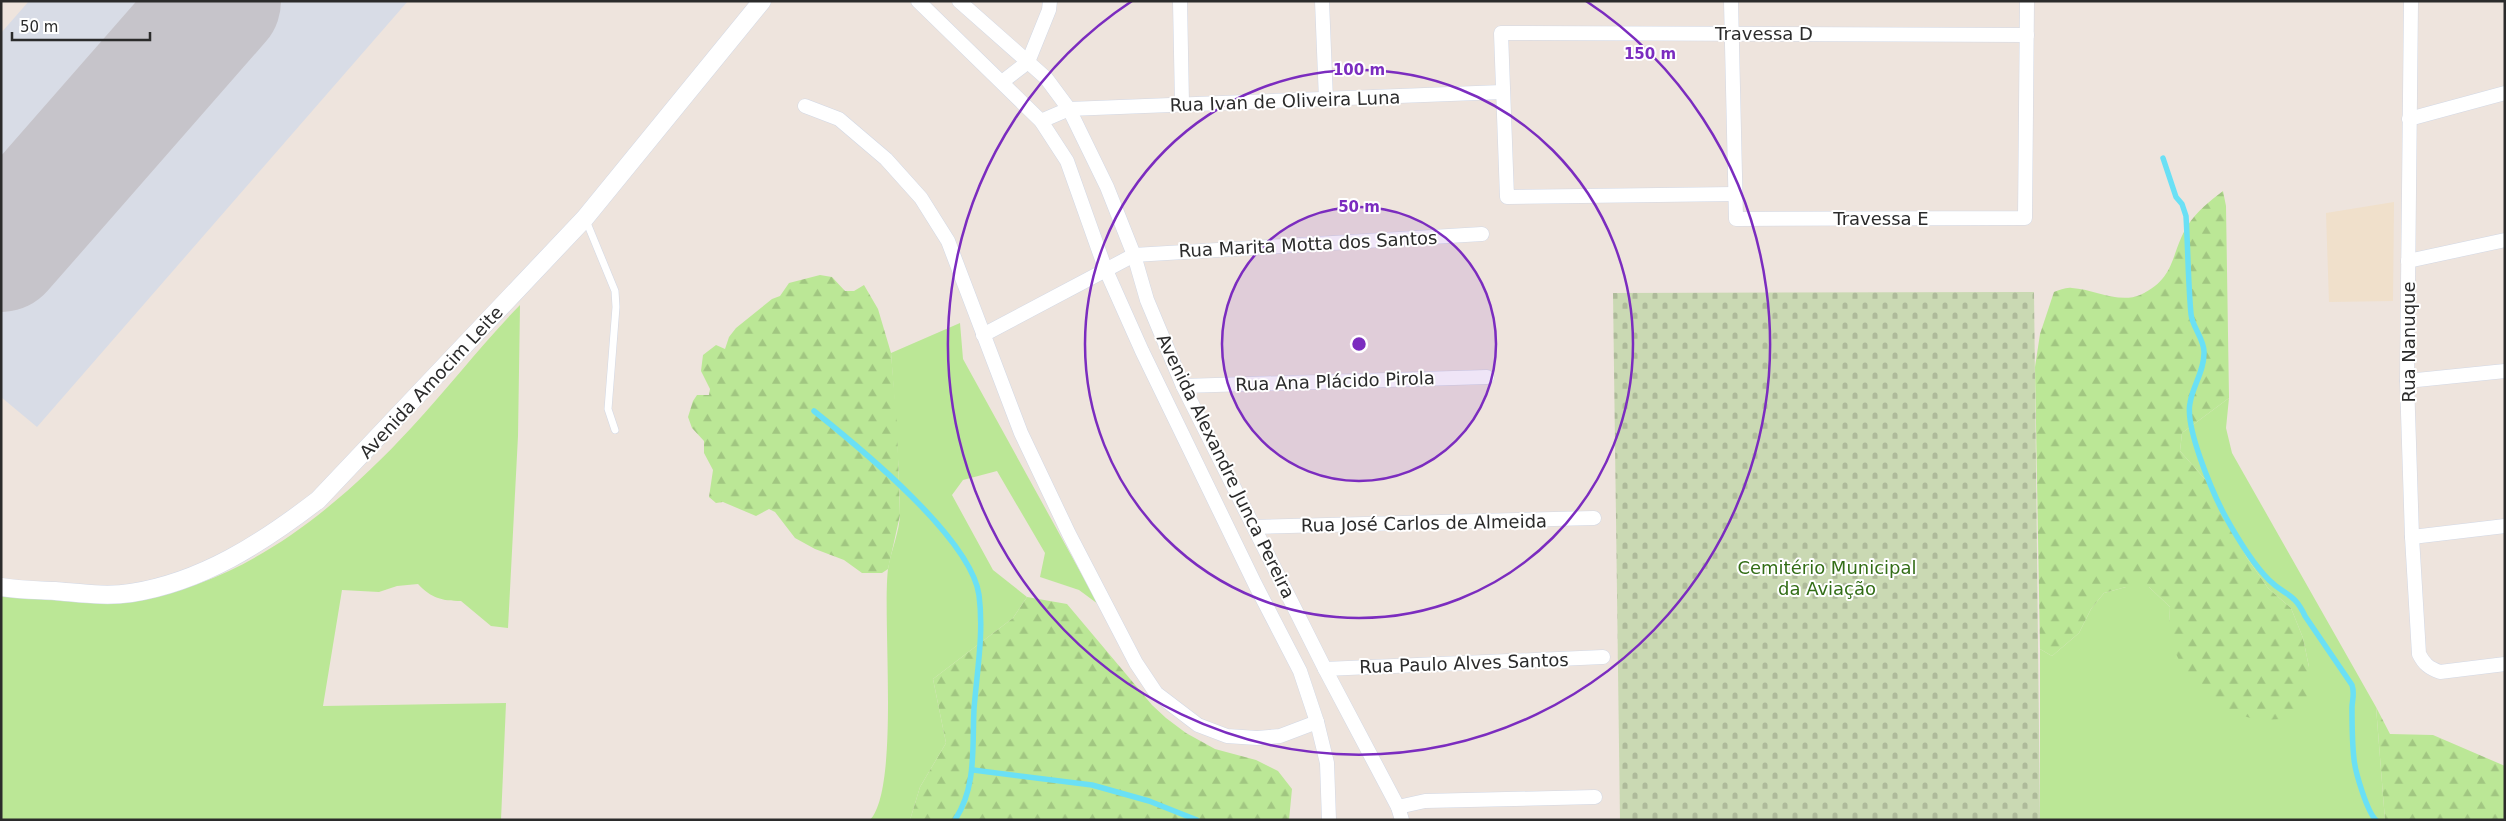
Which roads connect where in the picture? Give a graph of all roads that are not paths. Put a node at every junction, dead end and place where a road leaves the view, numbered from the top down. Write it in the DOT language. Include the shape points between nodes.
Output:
graph roads {
  1 [pos="762,1"];
  2 [pos="918,1"];
  3 [pos="959,1"];
  4 [pos="1050,1"];
  5 [pos="1180,1"];
  6 [pos="1322,1"];
  7 [pos="1731,1"];
  8 [pos="2027,1"];
  9 [pos="2411,1"];
  10 [pos="1732,33"];
  11 [pos="2027,35"];
  12 [pos="1028,62"];
  13 [pos="1002,82"];
  14 [pos="1502,92"];
  15 [pos="2505,93"];
  16 [pos="1326,100"];
  17 [pos="1182,104"];
  18 [pos="805,106"];
  19 [pos="1069,109"];
  20 [pos="2410,119"];
  21 [pos="1041,120"];
  22 [pos="1735,194"];
  23 [pos="585,218"];
  24 [pos="1482,234"];
  25 [pos="2505,240"];
  26 [pos="1134,255"];
  27 [pos="2408,261"];
  28 [pos="1105,268"];
  29 [pos="983,334"];
  30 [pos="2505,371"];
  31 [pos="1487,377"];
  32 [pos="2407,381"];
  33 [pos="1183,386"];
  34 [pos="615,430"];
  35 [pos="1594,518"];
  36 [pos="2505,526"];
  37 [pos="1255,527"];
  38 [pos="2412,537"];
  39 [pos="1,587"];
  40 [pos="1603,657"];
  41 [pos="2505,664"];
  42 [pos="1325,668"];
  43 [pos="1317,722"];
  44 [pos="1596,797"];
  45 [pos="1400,813"];
  46 [pos="1329,820"];
  1 -- 23 [label="street, Avenida Amocim Leite"];
  2 -- 13 [label="street, Avenida Alexandre Junca Pereira"];
  3 -- 12 [label="street, Avenida Alexandre Junca Pereira"];
  4 -- 12 [label="street"];
  5 -- 17 [label="street"];
  6 -- 16 [label="street"];
  7 -- 10 [label="street"];
  8 -- 11 [label="street"];
  9 -- 20 [label="street, Rua Nanuque"];
  10 -- 11 [label="street, Travessa D"];
  10 -- 14 [label="street, Travessa D" via="1501,33"];
  10 -- 22 [label="street"];
  11 -- 22 [label="street, Travessa E" via="2026,218 1736,219"];
  12 -- 13 [label="street"];
  12 -- 19 [label="street, Avenida Alexandre Junca Pereira" via="1046,78"];
  13 -- 21 [label="street, Avenida Alexandre Junca Pereira"];
  14 -- 16 [label="street, Rua Ivan de Oliveira Luna"];
  14 -- 22 [label="street" via="1507,197"];
  15 -- 20 [label="street"];
  16 -- 17 [label="street, Rua Ivan de Oliveira Luna"];
  17 -- 19 [label="street, Rua Ivan de Oliveira Luna"];
  18 -- 29 [label="street" via="839,119 886,159 920,198 948,241"];
  19 -- 21 [label="street, Rua Ivan de Oliveira Luna"];
  19 -- 26 [label="street, Avenida Alexandre Junca Pereira" via="1096,162"];
  20 -- 27 [label="street, Rua Nanuque"];
  21 -- 28 [label="street, Avenida Alexandre Junca Pereira" via="1067,161"];
  23 -- 34 [label="lane" via="614,291 616,307 608,409"];
  23 -- 39 [label="street, Avenida Amocim Leite" via="318,500 286,525 223,564 163,587 96,594"];
  24 -- 26 [label="street, Rua Marita Motta dos Santos"];
  25 -- 27 [label="street"];
  26 -- 28 [label="street"];
  26 -- 33 [label="street, Avenida Alexandre Junca Pereira" via="1147,300"];
  27 -- 32 [label="street, Rua Nanuque"];
  28 -- 29 [label="street"];
  28 -- 43 [label="street, Avenida Alexandre Junca Pereira" via="1142,351 1300,671"];
  29 -- 43 [label="street" via="1021,433 1069,534 1136,663 1156,693 1198,725 1228,736 1280,736"];
  30 -- 32 [label="street"];
  31 -- 33 [label="street, Rua Ana Plácido Pirola"];
  32 -- 38 [label="street, Rua Nanuque"];
  33 -- 37 [label="street, Avenida Alexandre Junca Pereira"];
  35 -- 37 [label="street, Rua José Carlos de Almeida"];
  36 -- 38 [label="street"];
  37 -- 42 [label="street, Avenida Alexandre Junca Pereira"];
  38 -- 41 [label="street, Rua Nanuque" via="2419,654 2423,663 2440,672"];
  40 -- 42 [label="street, Rua Paulo Alves Santos"];
  42 -- 45 [label="street, Avenida Alexandre Junca Pereira"];
  43 -- 46 [label="street, Avenida Alexandre Junca Pereira" via="1327,763"];
  44 -- 45 [label="street" via="1425,801"];
}
